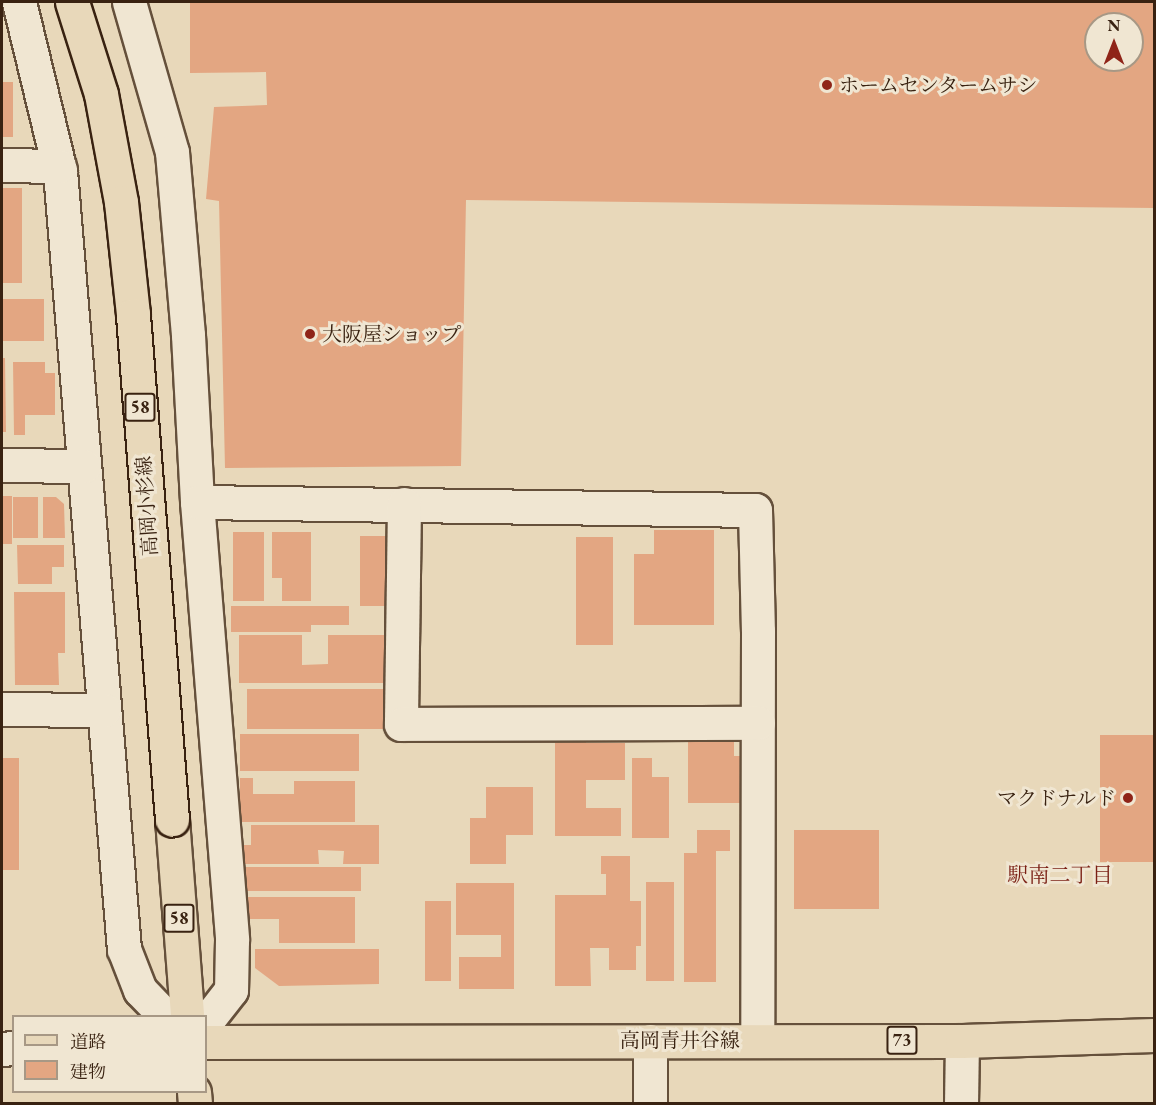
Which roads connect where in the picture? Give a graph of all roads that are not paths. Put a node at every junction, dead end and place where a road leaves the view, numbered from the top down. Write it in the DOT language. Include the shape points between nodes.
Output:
graph roads {
  1 [pos="19,2"];
  2 [pos="72,2"];
  3 [pos="129,2"];
  4 [pos="2,165"];
  5 [pos="59,166"];
  6 [pos="2,465"];
  7 [pos="84,466"];
  8 [pos="197,502"];
  9 [pos="404,504"];
  10 [pos="2,710"];
  11 [pos="104,710"];
  12 [pos="758,723"];
  13 [pos="163,1015"];
  14 [pos="187,1015"];
  15 [pos="207,1021"];
  16 [pos="1155,1035"];
  17 [pos="757,1040"];
  18 [pos="650,1041"];
  19 [pos="962,1041"];
  20 [pos="207,1042"];
  21 [pos="650,1104"];
  22 [pos="961,1104"];
  1 -- 5 [label="street"];
  2 -- 14 [label="main road, 高岡小杉線 / 58, bridge" via="101,94 121,202"];
  3 -- 8 [label="street" via="171,152 188,335"];
  4 -- 5 [label="street"];
  5 -- 7 [label="street"];
  6 -- 7 [label="street"];
  7 -- 11 [label="street"];
  8 -- 9 [label="street"];
  8 -- 15 [label="street" via="232,940 231,990"];
  9 -- 12 [label="street" via="755,510"];
  9 -- 12 [label="street" via="401,724"];
  10 -- 11 [label="street"];
  11 -- 13 [label="street" via="124,950 141,990"];
  12 -- 17 [label="street"];
  16 -- 19 [label="main road, 高岡青井谷線 / 73"];
  17 -- 18 [label="main road, 高岡青井谷線 / 73"];
  17 -- 19 [label="main road, 高岡青井谷線 / 73"];
  18 -- 20 [label="main road, 高岡青井谷線 / 73"];
  18 -- 21 [label="street"];
  19 -- 22 [label="street"];
}
